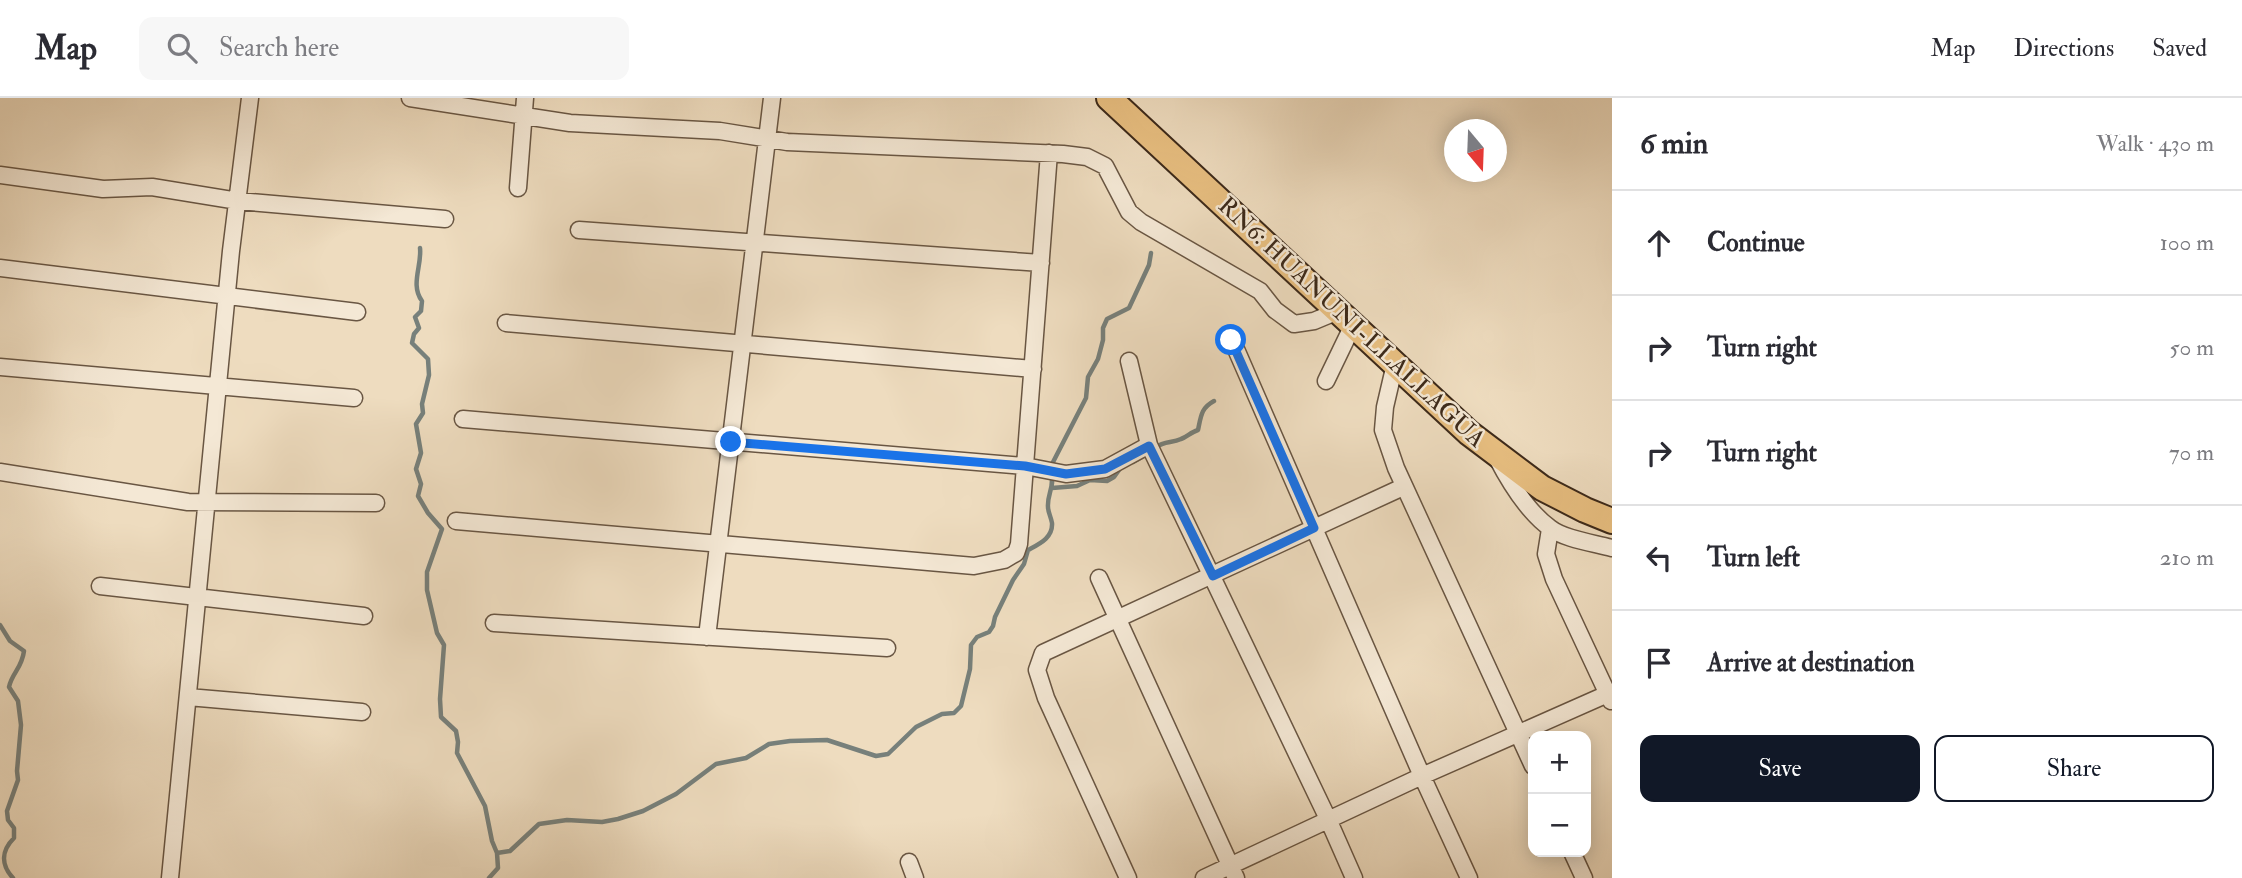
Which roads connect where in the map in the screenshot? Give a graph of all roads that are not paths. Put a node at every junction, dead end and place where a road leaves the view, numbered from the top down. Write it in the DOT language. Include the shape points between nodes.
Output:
graph roads {
  1 [pos="250,98"];
  2 [pos="410,98"];
  3 [pos="525,98"];
  4 [pos="772,98"];
  5 [pos="1109,98"];
  6 [pos="523,116"];
  7 [pos="767,138"];
  8 [pos="1049,153"];
  9 [pos="0,175"];
  10 [pos="518,188"];
  11 [pos="238,201"];
  12 [pos="445,219"];
  13 [pos="579,230"];
  14 [pos="754,243"];
  15 [pos="1041,263"];
  16 [pos="0,268"];
  17 [pos="226,296"];
  18 [pos="357,312"];
  19 [pos="1345,318"];
  20 [pos="506,323"];
  21 [pos="1231,340"];
  22 [pos="743,342"];
  23 [pos="1129,361"];
  24 [pos="1395,364"];
  25 [pos="0,367"];
  26 [pos="1033,369"];
  27 [pos="1326,381"];
  28 [pos="218,387"];
  29 [pos="354,398"];
  30 [pos="463,419"];
  31 [pos="731,442"];
  32 [pos="1149,446"];
  33 [pos="1495,453"];
  34 [pos="1025,466"];
  35 [pos="0,472"];
  36 [pos="1404,487"];
  37 [pos="206,502"];
  38 [pos="376,503"];
  39 [pos="456,521"];
  40 [pos="1612,521"];
  41 [pos="1314,528"];
  42 [pos="1550,529"];
  43 [pos="719,543"];
  44 [pos="1612,548"];
  45 [pos="1213,576"];
  46 [pos="1099,578"];
  47 [pos="100,586"];
  48 [pos="197,597"];
  49 [pos="364,616"];
  50 [pos="1118,619"];
  51 [pos="494,624"];
  52 [pos="707,637"];
  53 [pos="887,648"];
  54 [pos="1611,696"];
  55 [pos="188,697"];
  56 [pos="362,712"];
  57 [pos="1519,734"];
  58 [pos="1528,755"];
  59 [pos="1422,776"];
  60 [pos="1328,819"];
  61 [pos="1574,857"];
  62 [pos="909,862"];
  63 [pos="1233,871"];
  64 [pos="170,878"];
  65 [pos="915,878"];
  66 [pos="1128,878"];
  67 [pos="1203,878"];
  68 [pos="1354,878"];
  69 [pos="1469,878"];
  70 [pos="1584,878"];
  1 -- 11 [label="street"];
  2 -- 6 [label="street"];
  3 -- 6 [label="street"];
  4 -- 7 [label="street"];
  5 -- 19 [label="highway, RN6: HUANUNI-LLALLAGUA"];
  6 -- 7 [label="street"];
  6 -- 10 [label="street"];
  7 -- 8 [label="street"];
  7 -- 14 [label="street"];
  8 -- 15 [label="street"];
  8 -- 19 [label="street" via="1087,157 1105,166 1129,212 1259,291 1294,324"];
  9 -- 11 [label="street" via="103,189 152,187"];
  11 -- 12 [label="street"];
  11 -- 17 [label="street"];
  13 -- 14 [label="street"];
  14 -- 15 [label="street"];
  14 -- 22 [label="street"];
  15 -- 26 [label="street"];
  16 -- 17 [label="street"];
  17 -- 18 [label="street"];
  17 -- 28 [label="street"];
  19 -- 24 [label="highway, RN6: HUANUNI-LLALLAGUA"];
  19 -- 27 [label="street"];
  20 -- 22 [label="street"];
  21 -- 41 [label="street"];
  22 -- 26 [label="street"];
  22 -- 31 [label="street"];
  23 -- 32 [label="street"];
  24 -- 33 [label="highway, RN6: HUANUNI-LLALLAGUA"];
  24 -- 36 [label="street" via="1383,430"];
  25 -- 28 [label="street"];
  26 -- 34 [label="street"];
  28 -- 29 [label="street"];
  28 -- 37 [label="street"];
  30 -- 31 [label="street"];
  31 -- 34 [label="street"];
  31 -- 43 [label="street"];
  32 -- 34 [label="street" via="1105,469 1066,474"];
  32 -- 45 [label="street"];
  33 -- 40 [label="highway, RN6: HUANUNI-LLALLAGUA" via="1542,488"];
  33 -- 42 [label="street" via="1510,483"];
  34 -- 43 [label="street" via="1019,544 1016,553 1004,560 974,566"];
  35 -- 37 [label="street"];
  36 -- 41 [label="street"];
  36 -- 57 [label="street"];
  37 -- 38 [label="street"];
  37 -- 48 [label="street"];
  39 -- 43 [label="street"];
  41 -- 45 [label="street"];
  41 -- 59 [label="street"];
  42 -- 44 [label="street"];
  42 -- 54 [label="street" via="1546,554 1554,579"];
  43 -- 52 [label="street"];
  45 -- 50 [label="street"];
  45 -- 60 [label="street"];
  46 -- 50 [label="street"];
  47 -- 48 [label="street"];
  48 -- 49 [label="street"];
  48 -- 55 [label="street"];
  50 -- 63 [label="street"];
  50 -- 66 [label="street" via="1043,653 1037,670"];
  51 -- 52 [label="street"];
  52 -- 53 [label="street"];
  54 -- 57 [label="street"];
  55 -- 56 [label="street"];
  55 -- 64 [label="street"];
  57 -- 58 [label="street"];
  57 -- 59 [label="street"];
  59 -- 60 [label="street"];
  59 -- 69 [label="street"];
  60 -- 63 [label="street"];
  60 -- 68 [label="street"];
  61 -- 70 [label="street"];
  62 -- 65 [label="street"];
  63 -- 67 [label="street"];
}
